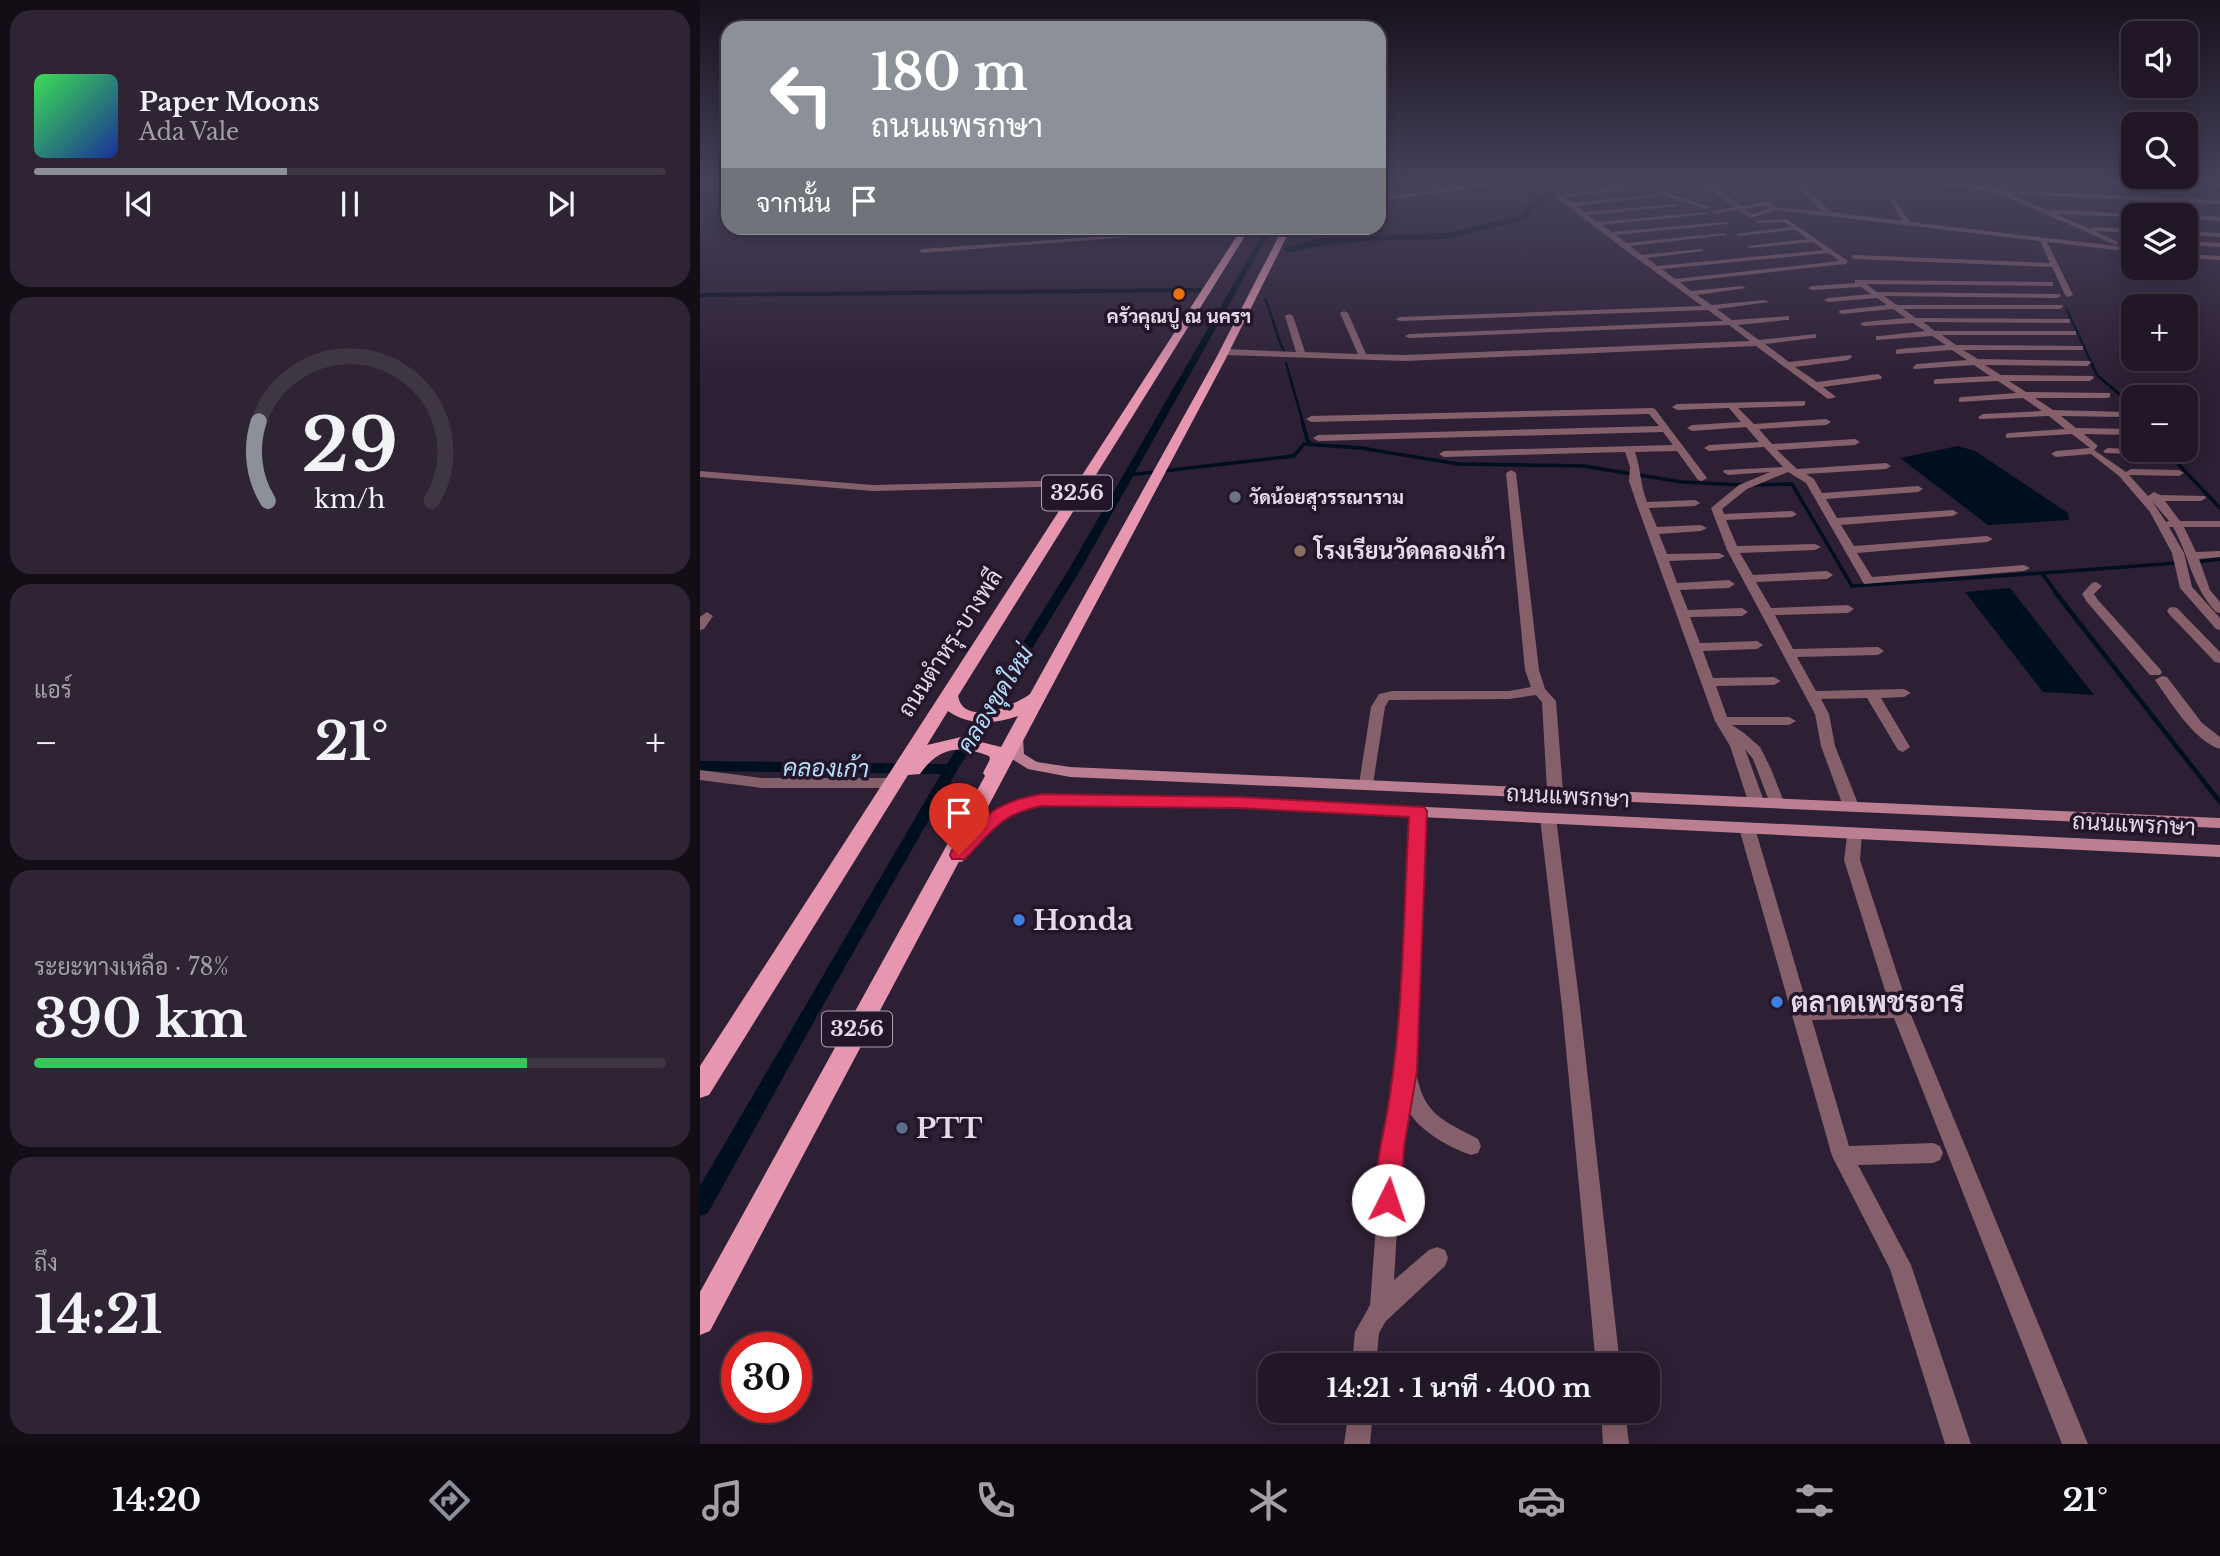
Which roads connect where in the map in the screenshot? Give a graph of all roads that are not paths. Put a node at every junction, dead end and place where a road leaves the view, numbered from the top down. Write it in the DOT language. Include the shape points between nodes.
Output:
graph roads {
  1 [pos="931,250"];
  2 [pos="1231,250"];
  3 [pos="1276,250"];
  4 [pos="1630,250"];
  5 [pos="2048,250"];
  6 [pos="922,251"];
  7 [pos="1701,251"];
  8 [pos="1831,251"];
  9 [pos="1639,257"];
  10 [pos="1854,257"];
  11 [pos="2198,257"];
  12 [pos="2220,258"];
  13 [pos="2054,265"];
  14 [pos="1655,268"];
  15 [pos="1808,276"];
  16 [pos="1796,277"];
  17 [pos="1674,281"];
  18 [pos="1858,282"];
  19 [pos="2050,284"];
  20 [pos="1742,288"];
  21 [pos="1812,288"];
  22 [pos="1690,293"];
  23 [pos="1879,295"];
  24 [pos="2069,295"];
  25 [pos="2057,296"];
  26 [pos="1828,300"];
  27 [pos="1765,302"];
  28 [pos="1709,307"];
  29 [pos="1894,307"];
  30 [pos="2059,307"];
  31 [pos="1842,312"];
  32 [pos="1344,313"];
  33 [pos="1289,316"];
  34 [pos="1786,318"];
  35 [pos="1916,320"];
  36 [pos="2067,321"];
  37 [pos="1730,323"];
  38 [pos="1864,324"];
  39 [pos="1934,333"];
  40 [pos="2073,333"];
  41 [pos="1813,335"];
  42 [pos="1409,336"];
  43 [pos="1879,338"];
  44 [pos="1757,343"];
  45 [pos="1955,347"];
  46 [pos="2080,348"];
  47 [pos="1225,352"];
  48 [pos="1899,352"];
  49 [pos="1301,353"];
  50 [pos="1362,354"];
  51 [pos="1419,355"];
  52 [pos="1848,357"];
  53 [pos="1975,362"];
  54 [pos="2087,363"];
  55 [pos="1788,365"];
  56 [pos="1917,367"];
  57 [pos="1878,377"];
  58 [pos="1998,377"];
  59 [pos="2090,378"];
  60 [pos="1937,383"];
  61 [pos="1816,385"];
  62 [pos="2024,395"];
  63 [pos="2107,395"];
  64 [pos="1831,397"];
  65 [pos="1962,400"];
  66 [pos="1802,403"];
  67 [pos="1731,405"];
  68 [pos="1677,407"];
  69 [pos="2051,412"];
  70 [pos="2121,414"];
  71 [pos="1487,415"];
  72 [pos="1983,417"];
  73 [pos="1311,419"];
  74 [pos="1826,422"];
  75 [pos="1749,425"];
  76 [pos="1692,428"];
  77 [pos="1665,429"];
  78 [pos="2076,431"];
  79 [pos="2121,432"];
  80 [pos="1491,433"];
  81 [pos="2010,436"];
  82 [pos="1318,438"];
  83 [pos="1855,442"];
  84 [pos="1768,446"];
  85 [pos="1680,448"];
  86 [pos="1709,448"];
  87 [pos="1629,449"];
  88 [pos="2098,451"];
  89 [pos="2121,451"];
  90 [pos="1496,453"];
  91 [pos="1444,454"];
  92 [pos="2056,454"];
  93 [pos="1886,466"];
  94 [pos="1792,470"];
  95 [pos="1728,472"];
  96 [pos="2131,472"];
  97 [pos="1511,473"];
  98 [pos="2179,473"];
  99 [pos="700,474"];
  100 [pos="1702,478"];
  101 [pos="1084,483"];
  102 [pos="1918,489"];
  103 [pos="1820,496"];
  104 [pos="2144,498"];
  105 [pos="2156,498"];
  106 [pos="2201,498"];
  107 [pos="1695,503"];
  108 [pos="1642,505"];
  109 [pos="1953,513"];
  110 [pos="1792,514"];
  111 [pos="1719,517"];
  112 [pos="1834,522"];
  113 [pos="2162,522"];
  114 [pos="2220,524"];
  115 [pos="2177,525"];
  116 [pos="1701,528"];
  117 [pos="1652,531"];
  118 [pos="1987,539"];
  119 [pos="1815,547"];
  120 [pos="1733,550"];
  121 [pos="1850,550"];
  122 [pos="2220,554"];
  123 [pos="1719,556"];
  124 [pos="1662,558"];
  125 [pos="2188,561"];
  126 [pos="2024,568"];
  127 [pos="1827,575"];
  128 [pos="1749,579"];
  129 [pos="1729,584"];
  130 [pos="2096,586"];
  131 [pos="1673,587"];
  132 [pos="2200,606"];
  133 [pos="2218,608"];
  134 [pos="1848,609"];
  135 [pos="2173,611"];
  136 [pos="1742,612"];
  137 [pos="1767,612"];
  138 [pos="1684,614"];
  139 [pos="2220,626"];
  140 [pos="1757,645"];
  141 [pos="1696,647"];
  142 [pos="1878,651"];
  143 [pos="1789,653"];
  144 [pos="2220,659"];
  145 [pos="1774,681"];
  146 [pos="1709,682"];
  147 [pos="1539,690"];
  148 [pos="949,693"];
  149 [pos="1903,693"];
  150 [pos="1872,694"];
  151 [pos="1040,695"];
  152 [pos="1812,695"];
  153 [pos="1789,721"];
  154 [pos="1724,726"];
  155 [pos="1016,738"];
  156 [pos="2220,744"];
  157 [pos="1903,747"];
  158 [pos="905,771"];
  159 [pos="1070,772"];
  160 [pos="700,775"];
  161 [pos="1366,784"];
  162 [pos="1555,792"];
  163 [pos="1055,800"];
  164 [pos="1756,801"];
  165 [pos="1776,802"];
  166 [pos="1851,806"];
  167 [pos="1418,811"];
  168 [pos="1548,818"];
  169 [pos="2220,823"];
  170 [pos="1747,828"];
  171 [pos="1854,833"];
  172 [pos="2220,851"];
  173 [pos="942,873"];
  174 [pos="925,903"];
  175 [pos="1900,1010"];
  176 [pos="1799,1013"];
  177 [pos="1406,1071"];
  178 [pos="700,1087"];
  179 [pos="1471,1146"];
  180 [pos="1933,1153"];
  181 [pos="1842,1156"];
  182 [pos="1437,1258"];
  183 [pos="1381,1306"];
  184 [pos="700,1321"];
  185 [pos="1365,1353"];
  186 [pos="1607,1353"];
  187 [pos="1359,1423"];
  188 [pos="1614,1423"];
  189 [pos="1357,1444"];
  190 [pos="1616,1444"];
  191 [pos="1958,1444"];
  192 [pos="2075,1444"];
  1 -- 6 [label="street"];
  2 -- 101 [label="main road, ถนนตำหรุ-บางพลี / 3256"];
  3 -- 47 [label="main road, 3256"];
  4 -- 9 [label="street"];
  5 -- 13 [label="street"];
  7 -- 9 [label="street"];
  8 -- 14 [label="street"];
  8 -- 17 [label="street" via="1846,264"];
  9 -- 14 [label="street"];
  10 -- 13 [label="street"];
  11 -- 12 [label="street"];
  13 -- 24 [label="street"];
  14 -- 17 [label="street"];
  15 -- 16 [label="street"];
  17 -- 22 [label="street"];
  18 -- 19 [label="street"];
  18 -- 21 [label="street"];
  18 -- 23 [label="street"];
  20 -- 22 [label="street"];
  22 -- 28 [label="street"];
  23 -- 25 [label="street"];
  23 -- 26 [label="street"];
  23 -- 29 [label="street"];
  27 -- 28 [label="street"];
  28 -- 37 [label="street"];
  28 -- 42 [label="street" via="1397,315"];
  29 -- 30 [label="street"];
  29 -- 31 [label="street"];
  29 -- 35 [label="street"];
  32 -- 50 [label="street"];
  33 -- 49 [label="street"];
  34 -- 37 [label="street"];
  35 -- 36 [label="street"];
  35 -- 38 [label="street"];
  35 -- 39 [label="street"];
  37 -- 42 [label="street"];
  37 -- 44 [label="street"];
  39 -- 40 [label="street"];
  39 -- 43 [label="street"];
  39 -- 45 [label="street"];
  41 -- 44 [label="street"];
  42 -- 51 [label="street"];
  44 -- 51 [label="street"];
  44 -- 55 [label="street"];
  45 -- 46 [label="street"];
  45 -- 48 [label="street"];
  45 -- 53 [label="street"];
  47 -- 49 [label="street"];
  47 -- 151 [label="main road, 3256"];
  49 -- 50 [label="street"];
  50 -- 51 [label="street"];
  52 -- 55 [label="street"];
  53 -- 54 [label="street"];
  53 -- 56 [label="street"];
  53 -- 58 [label="street"];
  55 -- 61 [label="street"];
  57 -- 61 [label="street"];
  58 -- 59 [label="street"];
  58 -- 60 [label="street"];
  58 -- 62 [label="street"];
  61 -- 64 [label="street"];
  62 -- 63 [label="street"];
  62 -- 65 [label="street"];
  62 -- 69 [label="street"];
  66 -- 67 [label="street"];
  67 -- 68 [label="street"];
  67 -- 75 [label="street"];
  69 -- 70 [label="street"];
  69 -- 72 [label="street"];
  69 -- 78 [label="street"];
  71 -- 73 [label="street"];
  71 -- 77 [label="street" via="1652,411"];
  71 -- 80 [label="street"];
  74 -- 75 [label="street"];
  75 -- 76 [label="street"];
  75 -- 84 [label="street"];
  77 -- 80 [label="street"];
  77 -- 85 [label="street"];
  78 -- 79 [label="street"];
  78 -- 81 [label="street"];
  78 -- 88 [label="street"];
  80 -- 82 [label="street"];
  80 -- 90 [label="street"];
  83 -- 84 [label="street"];
  84 -- 86 [label="street"];
  84 -- 94 [label="street"];
  85 -- 87 [label="street"];
  85 -- 100 [label="street"];
  87 -- 90 [label="street"];
  87 -- 108 [label="street"];
  88 -- 89 [label="street"];
  88 -- 92 [label="street"];
  88 -- 96 [label="street"];
  88 -- 104 [label="street"];
  90 -- 91 [label="street"];
  93 -- 94 [label="street"];
  94 -- 95 [label="street"];
  94 -- 103 [label="street" via="1810,481"];
  94 -- 111 [label="street" via="1743,487 1716,508"];
  96 -- 98 [label="street"];
  96 -- 105 [label="street"];
  97 -- 147 [label="street" via="1532,670"];
  99 -- 101 [label="street" via="873,488"];
  101 -- 148 [label="main road, ถนนตำหรุ-บางพลี / 3256"];
  102 -- 103 [label="street"];
  103 -- 112 [label="street"];
  104 -- 105 [label="street"];
  104 -- 113 [label="street"];
  105 -- 106 [label="street"];
  105 -- 115 [label="street"];
  107 -- 108 [label="street"];
  108 -- 117 [label="street"];
  109 -- 112 [label="street"];
  110 -- 111 [label="street"];
  111 -- 120 [label="street"];
  112 -- 121 [label="street"];
  113 -- 115 [label="street"];
  113 -- 125 [label="street"];
  114 -- 115 [label="street"];
  115 -- 125 [label="street"];
  116 -- 117 [label="street"];
  117 -- 124 [label="street"];
  118 -- 121 [label="street"];
  119 -- 120 [label="street"];
  120 -- 128 [label="street"];
  121 -- 126 [label="street" via="1868,581"];
  122 -- 125 [label="street"];
  123 -- 124 [label="street"];
  124 -- 131 [label="street"];
  125 -- 132 [label="street" via="2186,588"];
  125 -- 133 [label="street"];
  127 -- 128 [label="street"];
  128 -- 137 [label="street"];
  129 -- 131 [label="street"];
  130 -- 156 [label="street" via="2088,594 2093,602 2197,726"];
  131 -- 138 [label="street"];
  132 -- 133 [label="street"];
  132 -- 139 [label="street"];
  134 -- 137 [label="street"];
  135 -- 144 [label="street"];
  136 -- 138 [label="street"];
  137 -- 143 [label="street"];
  138 -- 141 [label="street"];
  140 -- 141 [label="street"];
  141 -- 146 [label="street"];
  142 -- 143 [label="street"];
  143 -- 152 [label="street"];
  145 -- 146 [label="street"];
  146 -- 154 [label="street"];
  147 -- 161 [label="street" via="1509,695 1384,697 1378,707"];
  147 -- 162 [label="street" via="1549,701"];
  148 -- 151 [label="main road" via="950,702 963,713 986,717 1014,711"];
  148 -- 158 [label="main road, ถนนตำหรุ-บางพลี / 3256"];
  149 -- 150 [label="street"];
  150 -- 152 [label="street"];
  150 -- 157 [label="street"];
  151 -- 155 [label="main road, 3256"];
  152 -- 166 [label="street"];
  153 -- 154 [label="street"];
  154 -- 164 [label="street" via="1737,746"];
  154 -- 165 [label="street" via="1746,738 1756,751"];
  155 -- 159 [label="main road, ถนนแพรกษา" via="1017,756 1026,764"];
  155 -- 173 [label="main road, 3256"];
  158 -- 160 [label="street" via="762,783"];
  158 -- 174 [label="main road" via="930,749 944,744 972,744 999,756"];
  158 -- 178 [label="main road, ถนนตำหรุ-บางพลี / 3256"];
  159 -- 161 [label="main road, ถนนแพรกษา"];
  159 -- 163 [label="main road"];
  161 -- 162 [label="main road, ถนนแพรกษา"];
  162 -- 164 [label="main road, ถนนแพรกษา"];
  163 -- 167 [label="main road, ถนนแพรกษา"];
  163 -- 173 [label="main road, ถนนแพรกษา" via="1029,802 1000,812"];
  164 -- 165 [label="main road, ถนนแพรกษา"];
  165 -- 166 [label="main road, ถนนแพรกษา"];
  166 -- 169 [label="main road, ถนนแพรกษา"];
  167 -- 168 [label="main road, ถนนแพรกษา"];
  167 -- 177 [label="street"];
  168 -- 170 [label="main road, ถนนแพรกษา"];
  168 -- 186 [label="street"];
  170 -- 171 [label="main road, ถนนแพรกษา"];
  170 -- 176 [label="street"];
  171 -- 172 [label="main road, ถนนแพรกษา"];
  171 -- 175 [label="street" via="1852,860"];
  173 -- 174 [label="main road, 3256"];
  174 -- 184 [label="main road, 3256"];
  175 -- 176 [label="street"];
  175 -- 192 [label="street"];
  176 -- 181 [label="street"];
  177 -- 179 [label="street" via="1408,1094 1416,1109"];
  177 -- 183 [label="street" via="1392,1147"];
  180 -- 181 [label="street"];
  181 -- 191 [label="street" via="1899,1265"];
  182 -- 183 [label="street"];
  183 -- 185 [label="street" via="1367,1331"];
  187 -- 189 [label="street"];
  188 -- 190 [label="street"];
}
